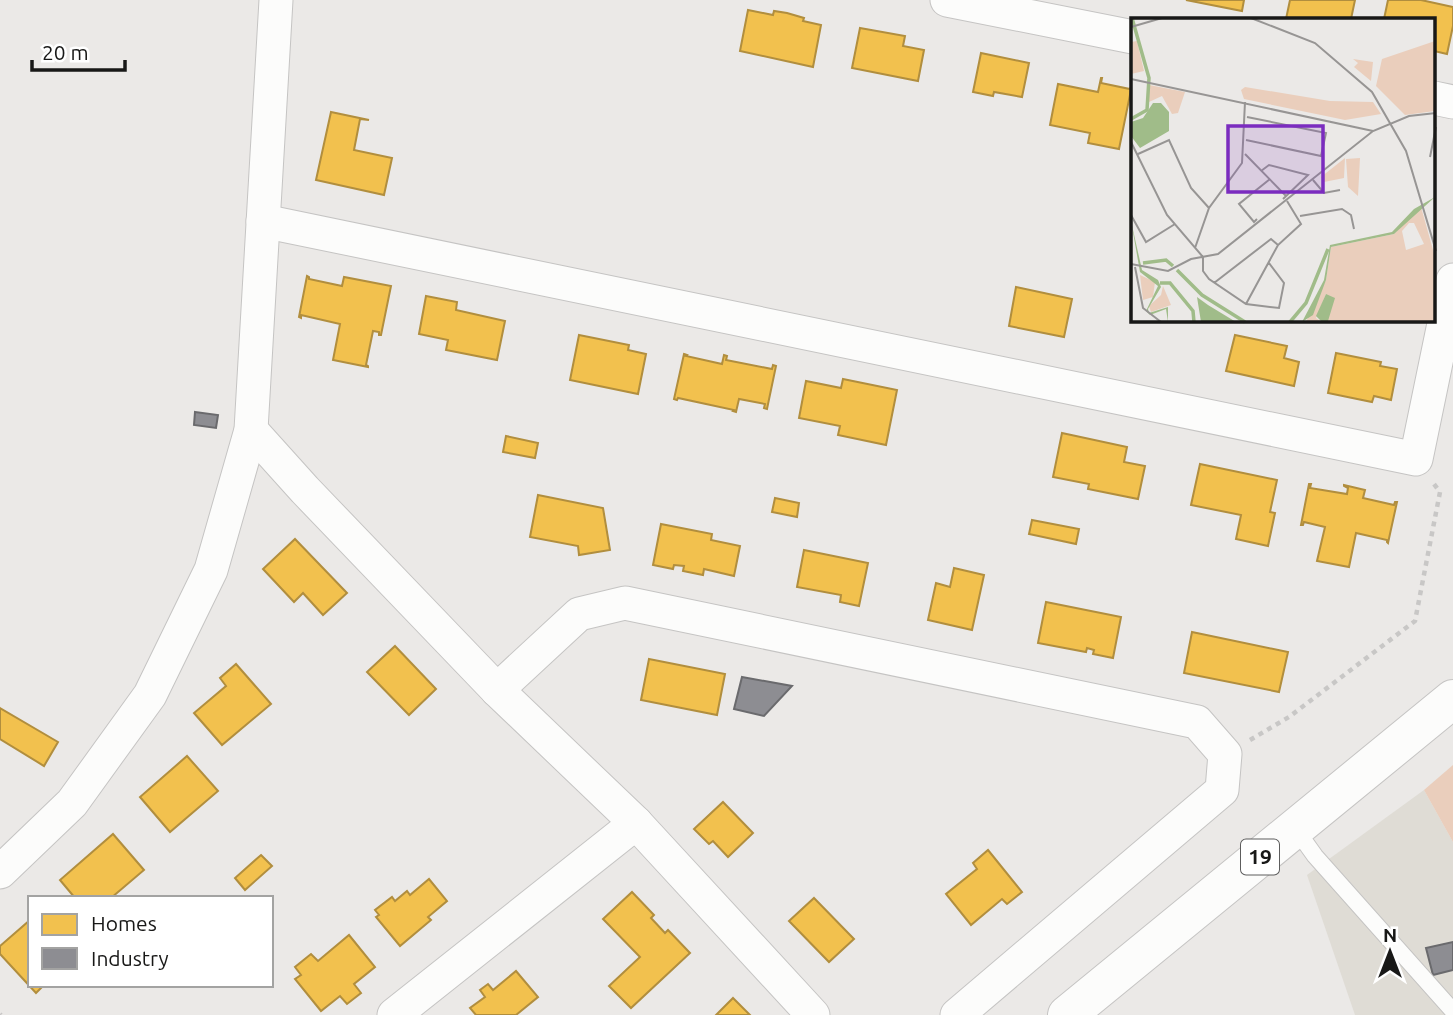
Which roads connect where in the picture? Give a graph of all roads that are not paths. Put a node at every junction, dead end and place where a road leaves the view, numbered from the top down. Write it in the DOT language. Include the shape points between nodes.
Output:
graph roads {
  1 [pos="276,0"];
  2 [pos="947,0"];
  3 [pos="1131,37"];
  4 [pos="263,220"];
  5 [pos="1453,280"];
  6 [pos="251,430"];
  7 [pos="497,690"];
  8 [pos="1453,699"];
  9 [pos="636,823"];
  10 [pos="1295,828"];
  11 [pos="0,872"];
  12 [pos="1453,1011"];
  13 [pos="394,1015"];
  14 [pos="813,1015"];
  15 [pos="957,1015"];
  16 [pos="1067,1015"];
  1 -- 4 [label="street"];
  2 -- 3 [label="street"];
  4 -- 5 [label="street" via="1416,459"];
  4 -- 6 [label="street"];
  6 -- 7 [label="street"];
  6 -- 11 [label="street" via="211,570 150,695 72,803"];
  7 -- 9 [label="street"];
  7 -- 15 [label="street" via="579,614 625,603 1198,722 1225,754 1222,790"];
  8 -- 10 [label="main road, 19"];
  9 -- 13 [label="street"];
  9 -- 14 [label="street"];
  10 -- 12 [label="lane"];
  10 -- 16 [label="main road, 19"];
}
